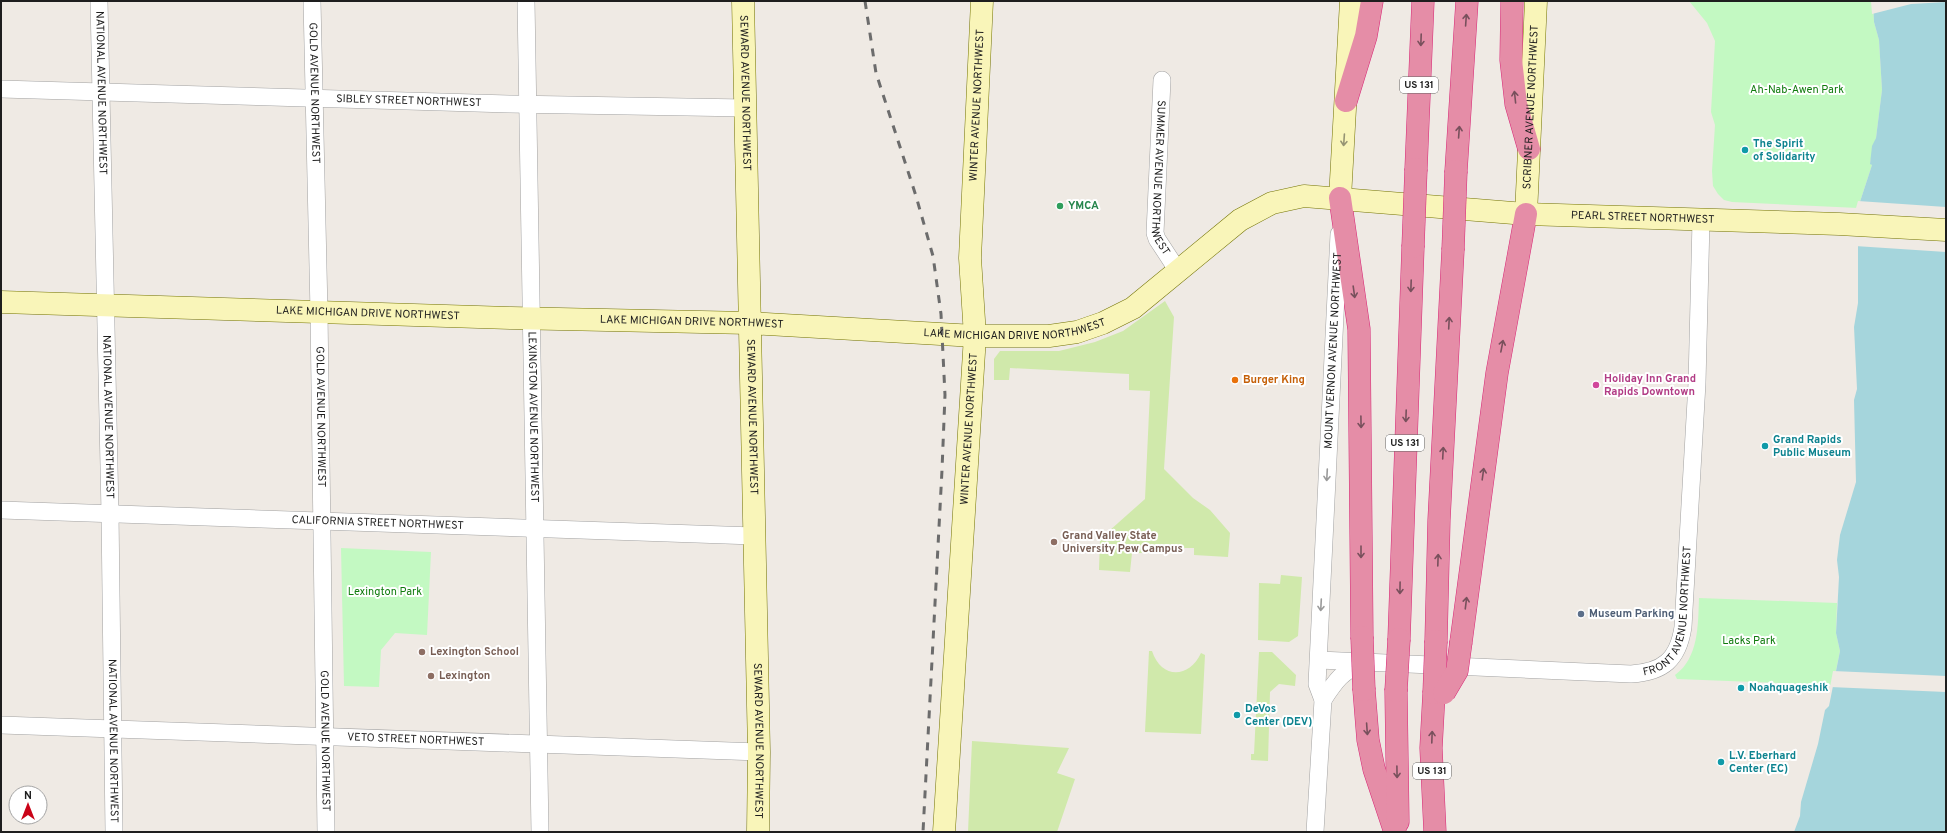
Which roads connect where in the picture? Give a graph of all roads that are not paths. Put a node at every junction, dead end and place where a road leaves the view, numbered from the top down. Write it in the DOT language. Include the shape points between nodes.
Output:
graph roads {
  1 [pos="99,1"];
  2 [pos="312,1"];
  3 [pos="526,1"];
  4 [pos="743,1"];
  5 [pos="982,1"];
  6 [pos="1351,1"];
  7 [pos="1372,1"];
  8 [pos="1423,1"];
  9 [pos="1467,1"];
  10 [pos="1512,1"];
  11 [pos="1536,1"];
  12 [pos="1162,80"];
  13 [pos="1,89"];
  14 [pos="101,92"];
  15 [pos="314,98"];
  16 [pos="1346,101"];
  17 [pos="528,104"];
  18 [pos="746,108"];
  19 [pos="1528,149"];
  20 [pos="1340,198"];
  21 [pos="1526,214"];
  22 [pos="1701,221"];
  23 [pos="1946,230"];
  24 [pos="1178,271"];
  25 [pos="1,302"];
  26 [pos="105,305"];
  27 [pos="319,312"];
  28 [pos="531,318"];
  29 [pos="749,323"];
  30 [pos="975,336"];
  31 [pos="1,510"];
  32 [pos="110,514"];
  33 [pos="322,521"];
  34 [pos="534,528"];
  35 [pos="754,536"];
  36 [pos="1319,660"];
  37 [pos="1363,662"];
  38 [pos="1437,699"];
  39 [pos="1323,700"];
  40 [pos="1,726"];
  41 [pos="113,730"];
  42 [pos="326,737"];
  43 [pos="539,744"];
  44 [pos="759,752"];
  45 [pos="114,832"];
  46 [pos="326,832"];
  47 [pos="540,832"];
  48 [pos="758,832"];
  49 [pos="944,832"];
  50 [pos="1315,832"];
  51 [pos="1395,832"];
  52 [pos="1399,832"];
  53 [pos="1435,832"];
  1 -- 14 [label="street, NATIONAL AVENUE NORTHWEST"];
  2 -- 15 [label="street, GOLD AVENUE NORTHWEST"];
  3 -- 17 [label="street, LEXINGTON AVENUE NORTHWEST"];
  4 -- 18 [label="street, SEWARD AVENUE NORTHWEST"];
  5 -- 30 [label="street, WINTER AVENUE NORTHWEST" via="970,258"];
  6 -- 16 [label="street, MOUNT VERNON AVENUE NORTHWEST"];
  7 -- 16 [label="highway" via="1366,36"];
  8 -- 52 [label="highway, US 131, one-way, bridge" via="1396,691"];
  38 -- 9 [label="highway, US 131, one-way, bridge" via="1439,520"];
  19 -- 10 [label="highway, one-way" via="1516,104 1511,60"];
  11 -- 19 [label="street, SCRIBNER AVENUE NORTHWEST"];
  12 -- 24 [label="street, SUMMER AVENUE NORTHWEST" via="1155,233"];
  13 -- 14 [label="street, SIBLEY STREET NORTHWEST"];
  14 -- 15 [label="street, SIBLEY STREET NORTHWEST"];
  14 -- 26 [label="street, NATIONAL AVENUE NORTHWEST"];
  15 -- 17 [label="street, SIBLEY STREET NORTHWEST"];
  15 -- 27 [label="street, GOLD AVENUE NORTHWEST"];
  16 -- 20 [label="street, MOUNT VERNON AVENUE NORTHWEST, one-way"];
  17 -- 18 [label="street, SIBLEY STREET NORTHWEST"];
  17 -- 28 [label="street, LEXINGTON AVENUE NORTHWEST"];
  18 -- 29 [label="street, SEWARD AVENUE NORTHWEST"];
  19 -- 21 [label="street, SCRIBNER AVENUE NORTHWEST"];
  20 -- 21 [label="street, PEARL STREET NORTHWEST"];
  20 -- 24 [label="street, LAKE MICHIGAN DRIVE NORTHWEST" via="1304,196 1272,203 1240,220"];
  20 -- 36 [label="street, MOUNT VERNON AVENUE NORTHWEST, one-way"];
  20 -- 51 [label="highway, one-way, bridge" via="1359,329 1362,637 1368,740 1374,769"];
  21 -- 22 [label="street, PEARL STREET NORTHWEST"];
  38 -- 21 [label="highway, one-way, bridge" via="1457,671 1497,373"];
  22 -- 23 [label="street, PEARL STREET NORTHWEST" via="1839,224"];
  22 -- 37 [label="street, FRONT AVENUE NORTHWEST" via="1697,383 1683,627 1676,653 1658,669 1631,674"];
  24 -- 30 [label="street, LAKE MICHIGAN DRIVE NORTHWEST" via="1133,308 1077,332 1049,336"];
  25 -- 26 [label="street, LAKE MICHIGAN DRIVE NORTHWEST"];
  26 -- 27 [label="street, LAKE MICHIGAN DRIVE NORTHWEST"];
  26 -- 32 [label="street, NATIONAL AVENUE NORTHWEST"];
  27 -- 28 [label="street, LAKE MICHIGAN DRIVE NORTHWEST"];
  27 -- 33 [label="street, GOLD AVENUE NORTHWEST"];
  28 -- 29 [label="street, LAKE MICHIGAN DRIVE NORTHWEST"];
  28 -- 34 [label="street, LEXINGTON AVENUE NORTHWEST"];
  29 -- 30 [label="street, LAKE MICHIGAN DRIVE NORTHWEST"];
  29 -- 35 [label="street, SEWARD AVENUE NORTHWEST"];
  30 -- 49 [label="street, WINTER AVENUE NORTHWEST"];
  31 -- 32 [label="street, CALIFORNIA STREET NORTHWEST"];
  32 -- 33 [label="street, CALIFORNIA STREET NORTHWEST"];
  32 -- 41 [label="street, NATIONAL AVENUE NORTHWEST"];
  33 -- 34 [label="street, CALIFORNIA STREET NORTHWEST"];
  33 -- 42 [label="street, GOLD AVENUE NORTHWEST"];
  34 -- 35 [label="street, CALIFORNIA STREET NORTHWEST"];
  34 -- 43 [label="street, LEXINGTON AVENUE NORTHWEST"];
  35 -- 44 [label="street, SEWARD AVENUE NORTHWEST"];
  36 -- 37 [label="street, FRONT AVENUE NORTHWEST"];
  36 -- 39 [label="street, MOUNT VERNON AVENUE NORTHWEST" via="1317,684"];
  37 -- 39 [label="street" via="1346,670"];
  53 -- 38 [label="highway, US 131, one-way" via="1431,748"];
  39 -- 50 [label="street, MOUNT VERNON AVENUE NORTHWEST"];
  40 -- 41 [label="street, VETO STREET NORTHWEST"];
  41 -- 42 [label="street, VETO STREET NORTHWEST"];
  41 -- 45 [label="street, NATIONAL AVENUE NORTHWEST"];
  42 -- 43 [label="street, VETO STREET NORTHWEST"];
  42 -- 46 [label="street, GOLD AVENUE NORTHWEST"];
  43 -- 44 [label="street, VETO STREET NORTHWEST"];
  43 -- 47 [label="street, LEXINGTON AVENUE NORTHWEST"];
  44 -- 48 [label="street, SEWARD AVENUE NORTHWEST"];
}
